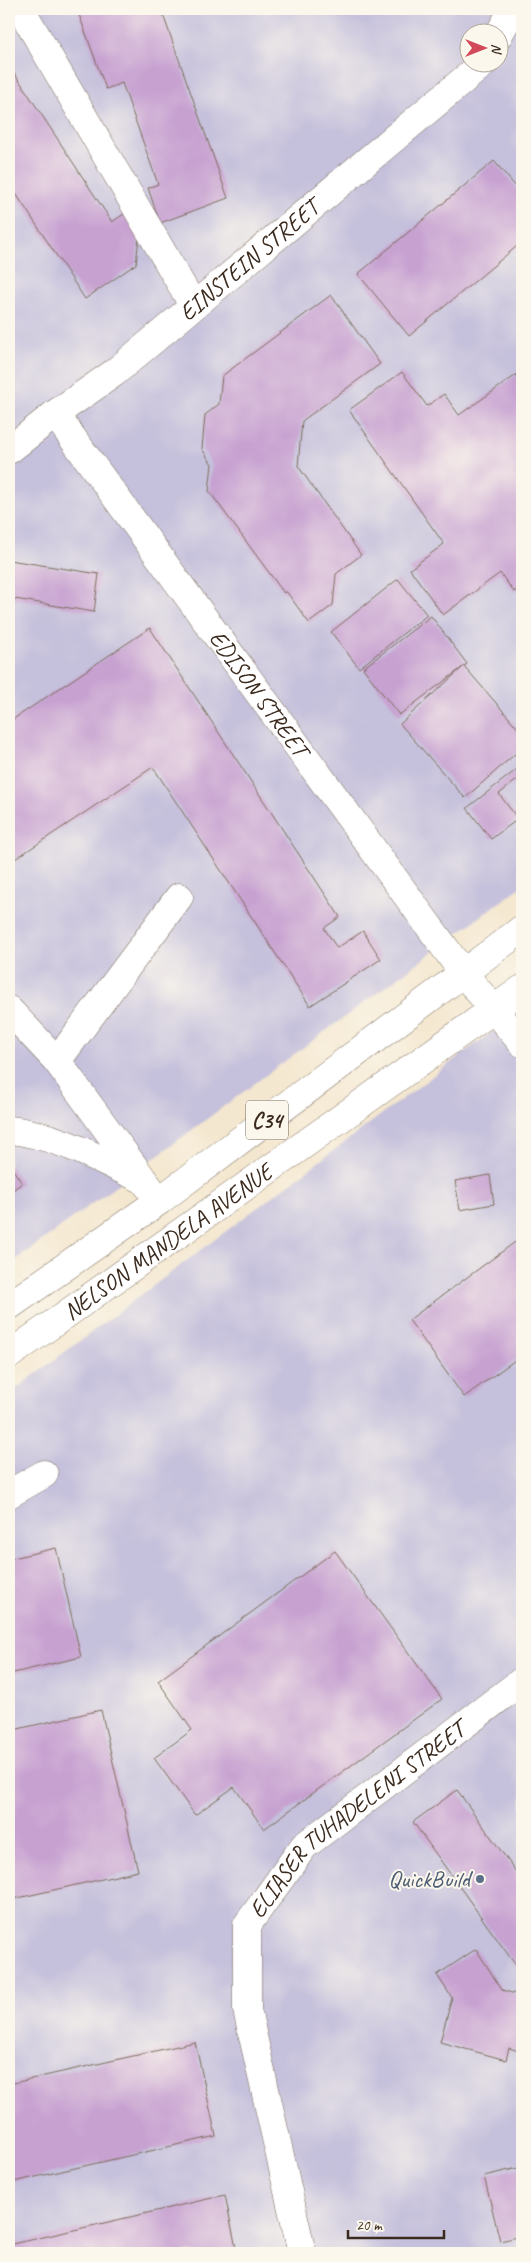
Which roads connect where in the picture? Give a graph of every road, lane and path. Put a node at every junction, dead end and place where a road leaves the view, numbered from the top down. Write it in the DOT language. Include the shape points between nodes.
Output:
graph roads {
  1 [pos="21,9"];
  2 [pos="512,9"];
  3 [pos="505,22"];
  4 [pos="473,72"];
  5 [pos="193,305"];
  6 [pos="55,414"];
  7 [pos="9,450"];
  8 [pos="179,897"];
  9 [pos="522,929"];
  10 [pos="464,974"];
  11 [pos="522,989"];
  12 [pos="9,1010"];
  13 [pos="494,1010"];
  14 [pos="522,1043"];
  15 [pos="57,1061"];
  16 [pos="9,1130"];
  17 [pos="142,1178"];
  18 [pos="159,1201"];
  19 [pos="9,1306"];
  20 [pos="9,1355"];
  21 [pos="44,1474"];
  22 [pos="9,1494"];
  23 [pos="522,1681"];
  24 [pos="302,2253"];
  1 -- 5 [label="street"];
  2 -- 3 [label="street"];
  4 -- 5 [label="street, EINSTEIN STREET"];
  5 -- 6 [label="street, EINSTEIN STREET" via="114,373"];
  6 -- 7 [label="street, EINSTEIN STREET"];
  6 -- 10 [label="street, EDISON STREET"];
  8 -- 15 [label="street"];
  9 -- 10 [label="street, NELSON MANDELA AVENUE / C34"];
  10 -- 13 [label="street, EDISON STREET"];
  10 -- 18 [label="street, NELSON MANDELA AVENUE / C34"];
  11 -- 13 [label="street, NELSON MANDELA AVENUE / C34"];
  12 -- 15 [label="street"];
  13 -- 14 [label="street, EDISON STREET"];
  13 -- 20 [label="street, NELSON MANDELA AVENUE / C34"];
  15 -- 17 [label="street"];
  16 -- 17 [label="street" via="29,1132 85,1152"];
  17 -- 18 [label="street"];
  18 -- 19 [label="street, NELSON MANDELA AVENUE / C34"];
  21 -- 22 [label="street"];
  23 -- 24 [label="street, ELIASER TUHADELENI STREET" via="304,1846 247,1925 247,2010"];
}
